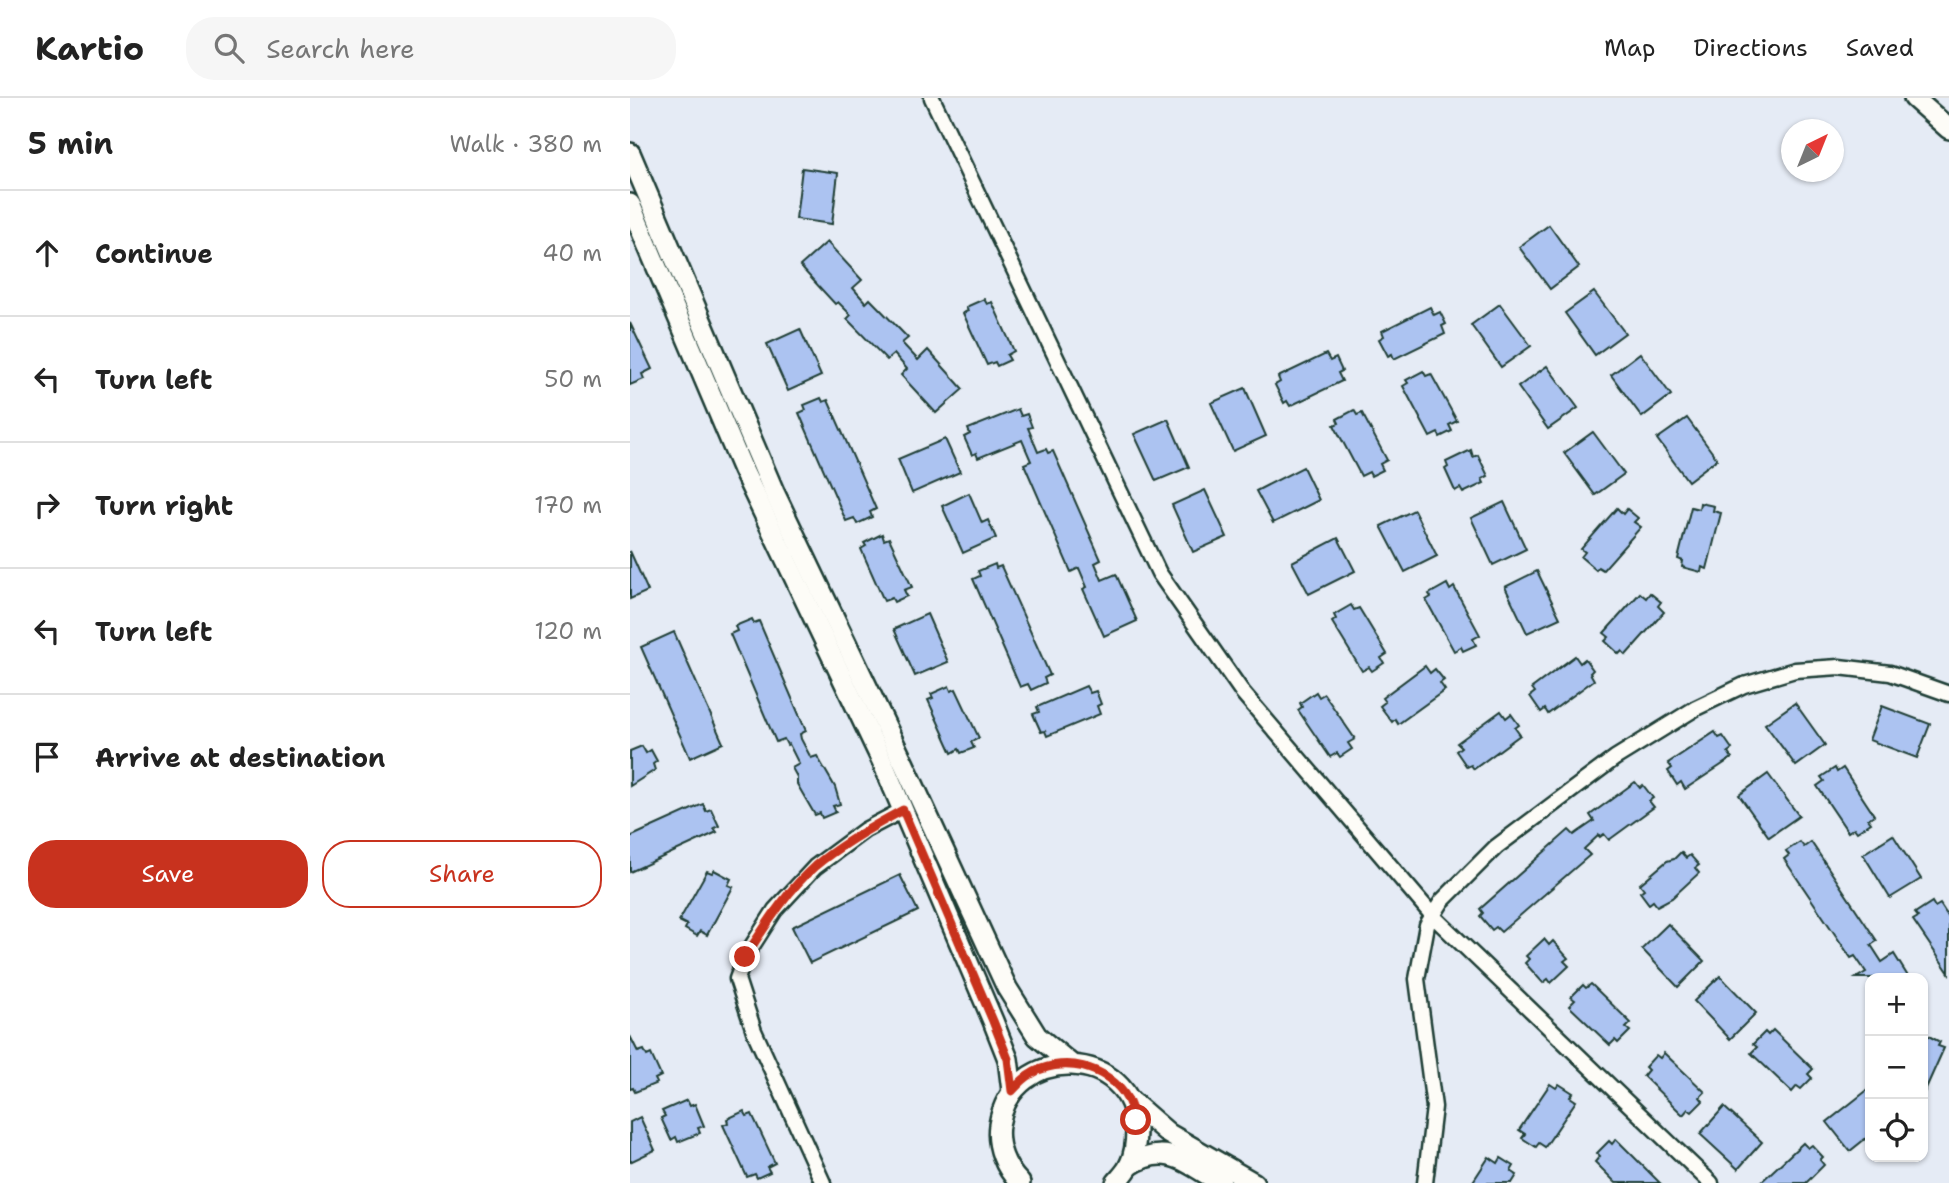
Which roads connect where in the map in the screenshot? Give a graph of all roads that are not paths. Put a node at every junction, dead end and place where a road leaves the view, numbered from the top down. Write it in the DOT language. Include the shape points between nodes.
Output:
graph roads {
  1 [pos="932,98"];
  2 [pos="1914,98"];
  3 [pos="1949,129"];
  4 [pos="630,153"];
  5 [pos="630,204"];
  6 [pos="1949,694"];
  7 [pos="903,810"];
  8 [pos="1433,916"];
  9 [pos="1071,1064"];
  10 [pos="1012,1091"];
  11 [pos="1128,1098"];
  12 [pos="1002,1156"];
  13 [pos="1129,1166"];
  14 [pos="823,1183"];
  15 [pos="1003,1183"];
  16 [pos="1020,1183"];
  17 [pos="1116,1183"];
  18 [pos="1221,1183"];
  19 [pos="1254,1183"];
  20 [pos="1424,1183"];
  21 [pos="1711,1183"];
  1 -- 8 [label="street" via="1158,573 1243,693"];
  2 -- 3 [label="street"];
  4 -- 9 [label="street" via="774,492 1007,988 1037,1036"];
  5 -- 7 [label="street" via="743,470"];
  6 -- 8 [label="street" via="1890,673 1839,667 1795,670 1744,685 1696,708 1615,758 1496,848"];
  7 -- 10 [label="street" via="1008,1059"];
  7 -- 14 [label="street" via="815,867 775,911 745,957 737,979 754,1031"];
  8 -- 20 [label="street" via="1427,925 1417,979 1434,1108"];
  8 -- 21 [label="street"];
  9 -- 10 [label="street" via="1049,1066"];
  9 -- 11 [label="street" via="1112,1080"];
  10 -- 12 [label="street" via="1001,1111"];
  11 -- 13 [label="street" via="1136,1120"];
  11 -- 19 [label="street" via="1169,1134"];
  12 -- 15 [label="street"];
  12 -- 16 [label="street"];
  13 -- 17 [label="street"];
  13 -- 18 [label="street" via="1156,1153 1173,1155"];
}
